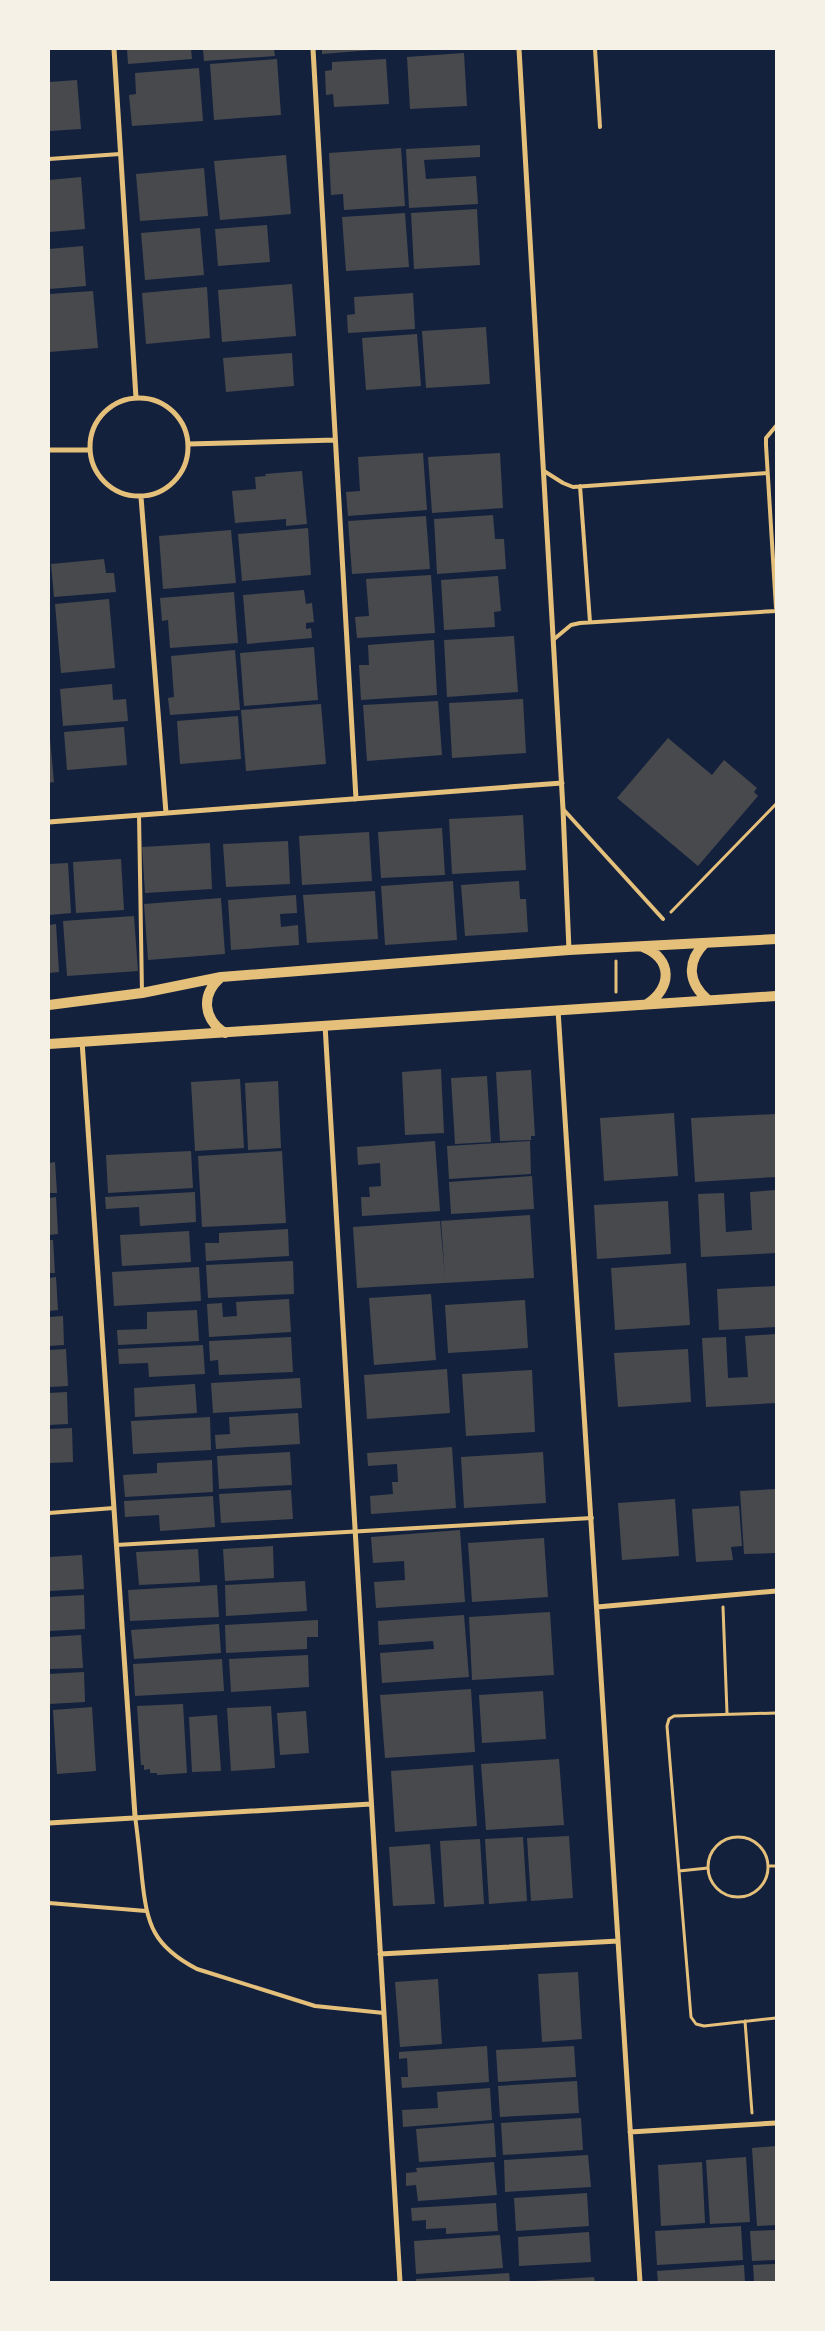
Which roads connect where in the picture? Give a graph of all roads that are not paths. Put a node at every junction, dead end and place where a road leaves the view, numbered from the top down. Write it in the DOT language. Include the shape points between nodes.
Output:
graph roads {
  1 [pos="114,49"];
  2 [pos="313,49"];
  3 [pos="519,49"];
  4 [pos="595,49"];
  5 [pos="600,127"];
  6 [pos="120,154"];
  7 [pos="49,159"];
  8 [pos="136,398"];
  9 [pos="776,426"];
  10 [pos="334,440"];
  11 [pos="188,444"];
  12 [pos="49,450"];
  13 [pos="89,450"];
  14 [pos="544,471"];
  15 [pos="767,473"];
  16 [pos="580,486"];
  17 [pos="141,497"];
  18 [pos="776,608"];
  19 [pos="776,612"];
  20 [pos="590,622"];
  21 [pos="553,640"];
  22 [pos="562,783"];
  23 [pos="356,798"];
  24 [pos="563,808"];
  25 [pos="166,813"];
  26 [pos="139,815"];
  27 [pos="49,822"];
  28 [pos="663,919"];
  29 [pos="776,939"];
  30 [pos="705,943"];
  31 [pos="641,946"];
  32 [pos="569,950"];
  33 [pos="221,977"];
  34 [pos="142,993"];
  35 [pos="776,996"];
  36 [pos="708,1000"];
  37 [pos="49,1005"];
  38 [pos="646,1005"];
  39 [pos="558,1010"];
  40 [pos="325,1024"];
  41 [pos="225,1033"];
  42 [pos="82,1041"];
  43 [pos="49,1044"];
  44 [pos="114,1508"];
  45 [pos="49,1513"];
  46 [pos="592,1518"];
  47 [pos="355,1531"];
  48 [pos="116,1545"];
  49 [pos="776,1591"];
  50 [pos="597,1607"];
  51 [pos="371,1804"];
  52 [pos="135,1816"];
  53 [pos="49,1823"];
  54 [pos="49,1903"];
  55 [pos="146,1911"];
  56 [pos="618,1940"];
  57 [pos="380,1954"];
  58 [pos="384,2013"];
  59 [pos="776,2123"];
  60 [pos="630,2132"];
  61 [pos="400,2282"];
  62 [pos="640,2282"];
  1 -- 6 [label="street"];
  2 -- 10 [label="street"];
  3 -- 14 [label="street"];
  4 -- 5 [label="lane"];
  6 -- 7 [label="lane"];
  6 -- 8 [label="street"];
  8 -- 11 [label="street" via="155,400 172,410 183,426"];
  8 -- 13 [label="street" via="118,403 102,414 92,431"];
  9 -- 15 [label="lane" via="766,438"];
  10 -- 11 [label="street"];
  10 -- 23 [label="street"];
  11 -- 17 [label="street" via="185,464 175,480 160,492"];
  12 -- 13 [label="street"];
  13 -- 17 [label="street" via="94,468 106,484 122,494"];
  14 -- 16 [label="lane" via="563,483"];
  14 -- 21 [label="street"];
  15 -- 16 [label="lane"];
  15 -- 18 [label="lane"];
  16 -- 20 [label="lane"];
  17 -- 25 [label="street"];
  19 -- 20 [label="lane"];
  20 -- 21 [label="lane" via="571,625"];
  21 -- 22 [label="street"];
  22 -- 23 [label="street"];
  22 -- 24 [label="street"];
  23 -- 25 [label="street"];
  24 -- 28 [label="lane"];
  24 -- 32 [label="street"];
  25 -- 26 [label="street"];
  26 -- 27 [label="street"];
  26 -- 34 [label="lane"];
  29 -- 30 [label="main road"];
  30 -- 31 [label="main road"];
  30 -- 36 [label="main road" via="692,961 691,972 697,988"];
  31 -- 32 [label="main road"];
  31 -- 38 [label="main road" via="662,960 666,973 664,986 657,998"];
  32 -- 33 [label="main road"];
  33 -- 34 [label="main road"];
  33 -- 41 [label="main road" via="213,985 206,1007 210,1018"];
  34 -- 37 [label="main road"];
  35 -- 36 [label="main road"];
  36 -- 38 [label="main road"];
  38 -- 39 [label="main road"];
  39 -- 40 [label="main road"];
  39 -- 46 [label="street"];
  40 -- 41 [label="main road"];
  40 -- 47 [label="street"];
  41 -- 42 [label="main road"];
  42 -- 43 [label="main road"];
  42 -- 44 [label="street"];
  44 -- 45 [label="lane"];
  44 -- 48 [label="street"];
  46 -- 47 [label="lane"];
  46 -- 50 [label="street"];
  47 -- 48 [label="lane"];
  47 -- 51 [label="street"];
  48 -- 52 [label="street"];
  49 -- 50 [label="street"];
  50 -- 56 [label="street"];
  51 -- 52 [label="street"];
  51 -- 57 [label="street"];
  52 -- 53 [label="street"];
  52 -- 55 [label="lane"];
  54 -- 55 [label="lane"];
  55 -- 58 [label="lane" via="164,1946 197,1970 315,2006"];
  56 -- 57 [label="street"];
  56 -- 60 [label="street"];
  57 -- 58 [label="street"];
  58 -- 61 [label="street"];
  59 -- 60 [label="street"];
  60 -- 62 [label="street"];
}
